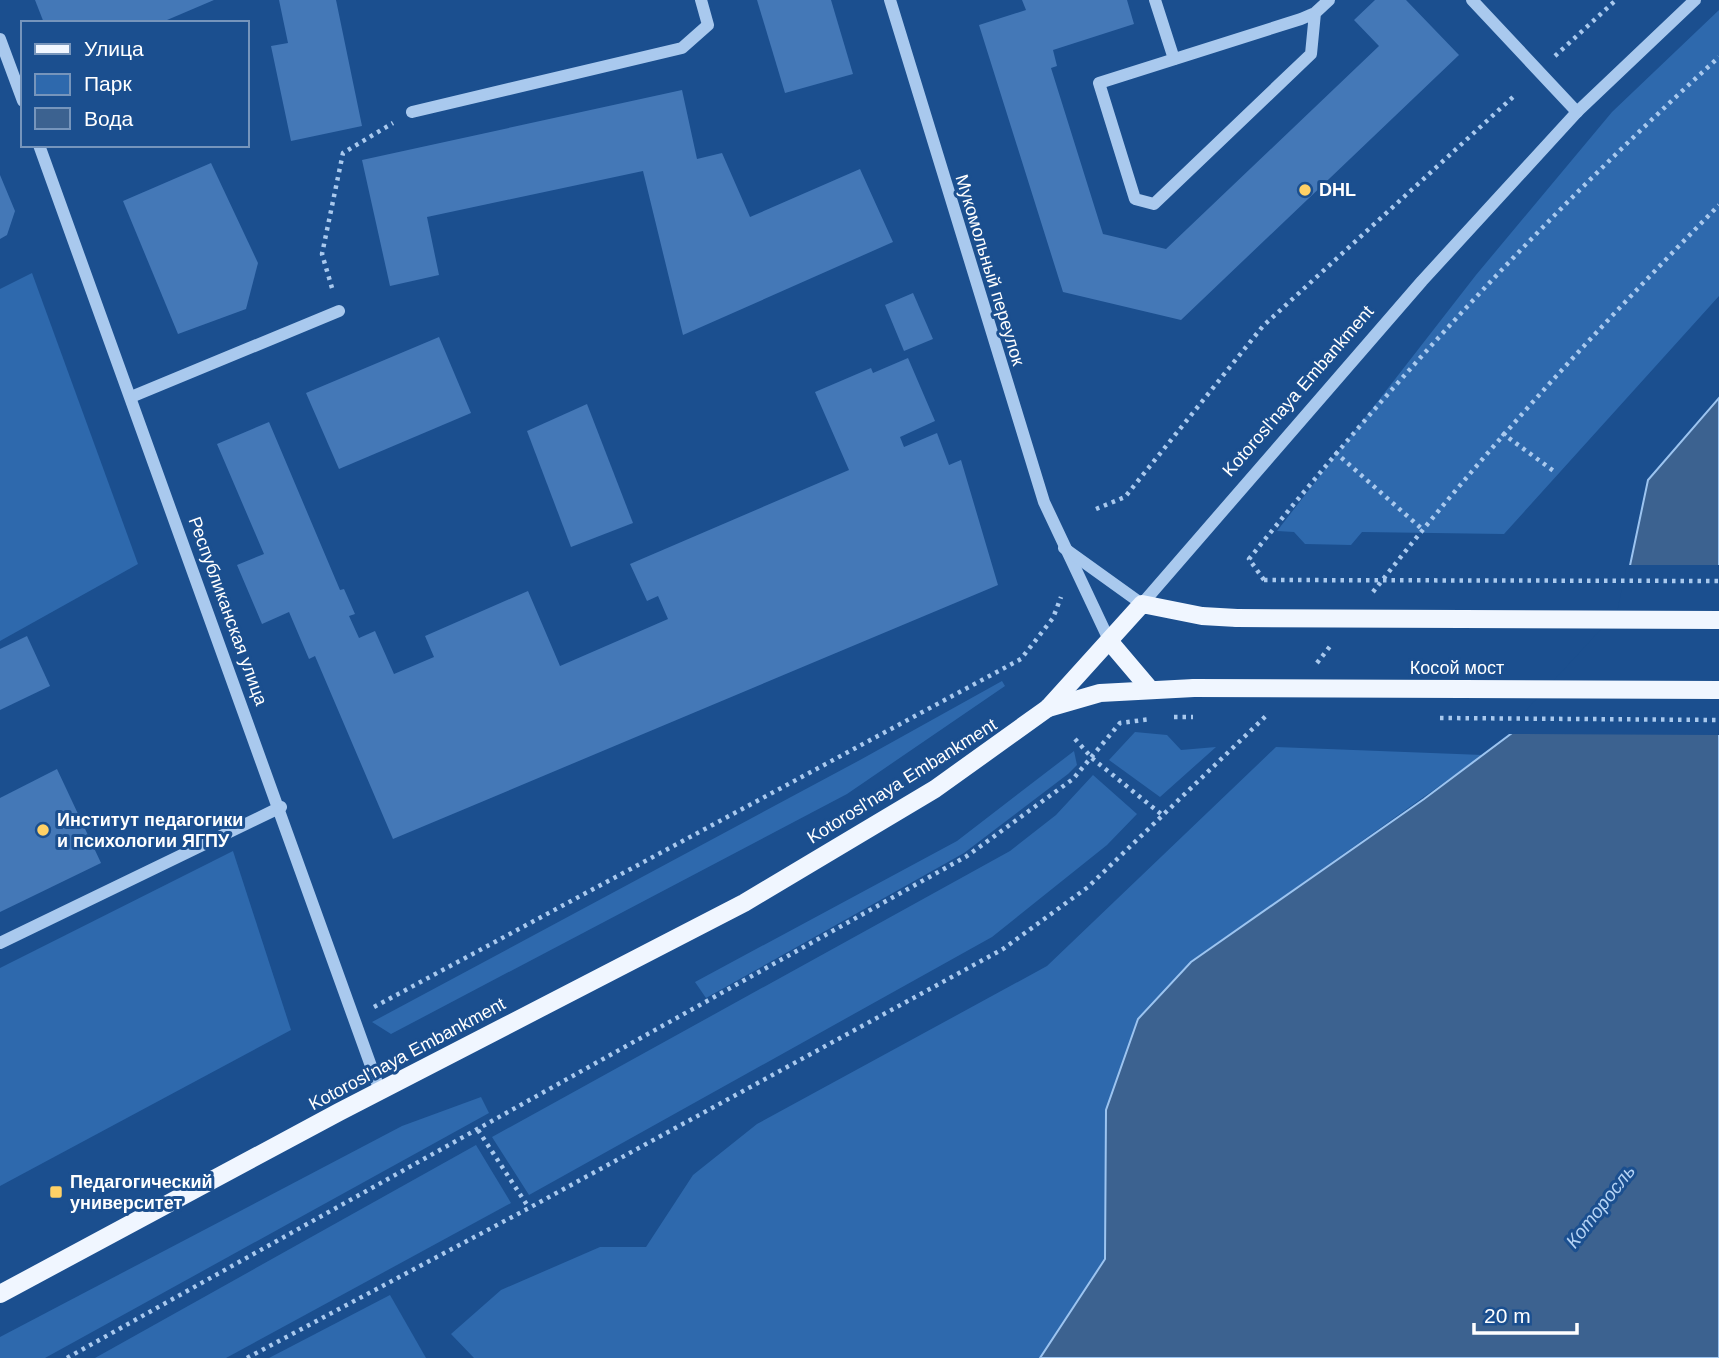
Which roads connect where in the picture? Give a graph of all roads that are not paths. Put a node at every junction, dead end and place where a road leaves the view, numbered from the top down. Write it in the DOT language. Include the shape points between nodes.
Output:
graph roads {
  1 [pos="701,0"];
  2 [pos="890,0"];
  3 [pos="1155,0"];
  4 [pos="1329,0"];
  5 [pos="1472,0"];
  6 [pos="1695,0"];
  7 [pos="1315,13"];
  8 [pos="1,46"];
  9 [pos="1174,59"];
  10 [pos="21,97"];
  11 [pos="412,112"];
  12 [pos="1577,112"];
  13 [pos="40,147"];
  14 [pos="339,312"];
  15 [pos="131,397"];
  16 [pos="1064,548"];
  17 [pos="1142,604"];
  18 [pos="1719,620"];
  19 [pos="1110,642"];
  20 [pos="1150,688"];
  21 [pos="1719,690"];
  22 [pos="1048,708"];
  23 [pos="281,807"];
  24 [pos="0,943"];
  25 [pos="380,1091"];
  26 [pos="0,1294"];
  1 -- 11 [label="street" via="708,25 682,48"];
  2 -- 16 [label="street, Мукомольный переулок" via="1044,502"];
  3 -- 9 [label="street"];
  4 -- 7 [label="street"];
  5 -- 12 [label="street"];
  6 -- 12 [label="street, Kotorosl'naya Embankment"];
  7 -- 9 [label="street"];
  7 -- 9 [label="street" via="1311,54 1154,204 1135,200 1099,83"];
  8 -- 10 [label="street"];
  12 -- 17 [label="street, Kotorosl'naya Embankment" via="1422,281"];
  13 -- 15 [label="street, Республиканская улица"];
  14 -- 15 [label="street"];
  15 -- 23 [label="street, Республиканская улица"];
  16 -- 17 [label="street"];
  16 -- 19 [label="street, Мукомольный переулок"];
  17 -- 18 [label="main road, bridge" via="1237,618"];
  17 -- 19 [label="main road, Kotorosl'naya Embankment"];
  19 -- 20 [label="main road"];
  19 -- 22 [label="main road, Kotorosl'naya Embankment"];
  20 -- 21 [label="main road, Косой мост, bridge"];
  20 -- 22 [label="main road, Косой мост" via="1100,693"];
  22 -- 25 [label="main road, Kotorosl'naya Embankment" via="935,789 744,903"];
  23 -- 24 [label="street"];
  23 -- 25 [label="street, Республиканская улица"];
  25 -- 26 [label="main road, Kotorosl'naya Embankment"];
}
